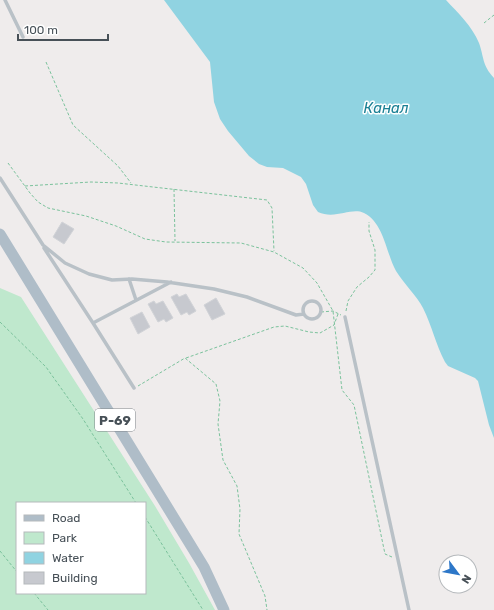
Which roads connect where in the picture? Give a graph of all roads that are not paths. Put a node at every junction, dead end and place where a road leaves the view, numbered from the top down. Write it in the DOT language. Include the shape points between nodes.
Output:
graph roads {
  1 [pos="5,0"];
  2 [pos="23,37"];
  3 [pos="0,178"];
  4 [pos="0,234"];
  5 [pos="43,245"];
  6 [pos="129,279"];
  7 [pos="171,282"];
  8 [pos="136,300"];
  9 [pos="304,314"];
  10 [pos="345,317"];
  11 [pos="93,323"];
  12 [pos="134,388"];
  13 [pos="224,610"];
  14 [pos="409,610"];
  1 -- 2 [label="lane"];
  3 -- 5 [label="lane"];
  4 -- 13 [label="main road, Р-69" via="204,567"];
  5 -- 6 [label="lane" via="65,263 89,274 112,280"];
  5 -- 11 [label="lane"];
  6 -- 7 [label="lane"];
  6 -- 8 [label="lane"];
  7 -- 8 [label="lane"];
  7 -- 9 [label="lane" via="221,290 296,315"];
  8 -- 11 [label="lane"];
  9 -- 9 [label="lane" via="303,308 312,301 320,306 319,317 314,320"];
  10 -- 14 [label="lane"];
  11 -- 12 [label="lane"];
}
